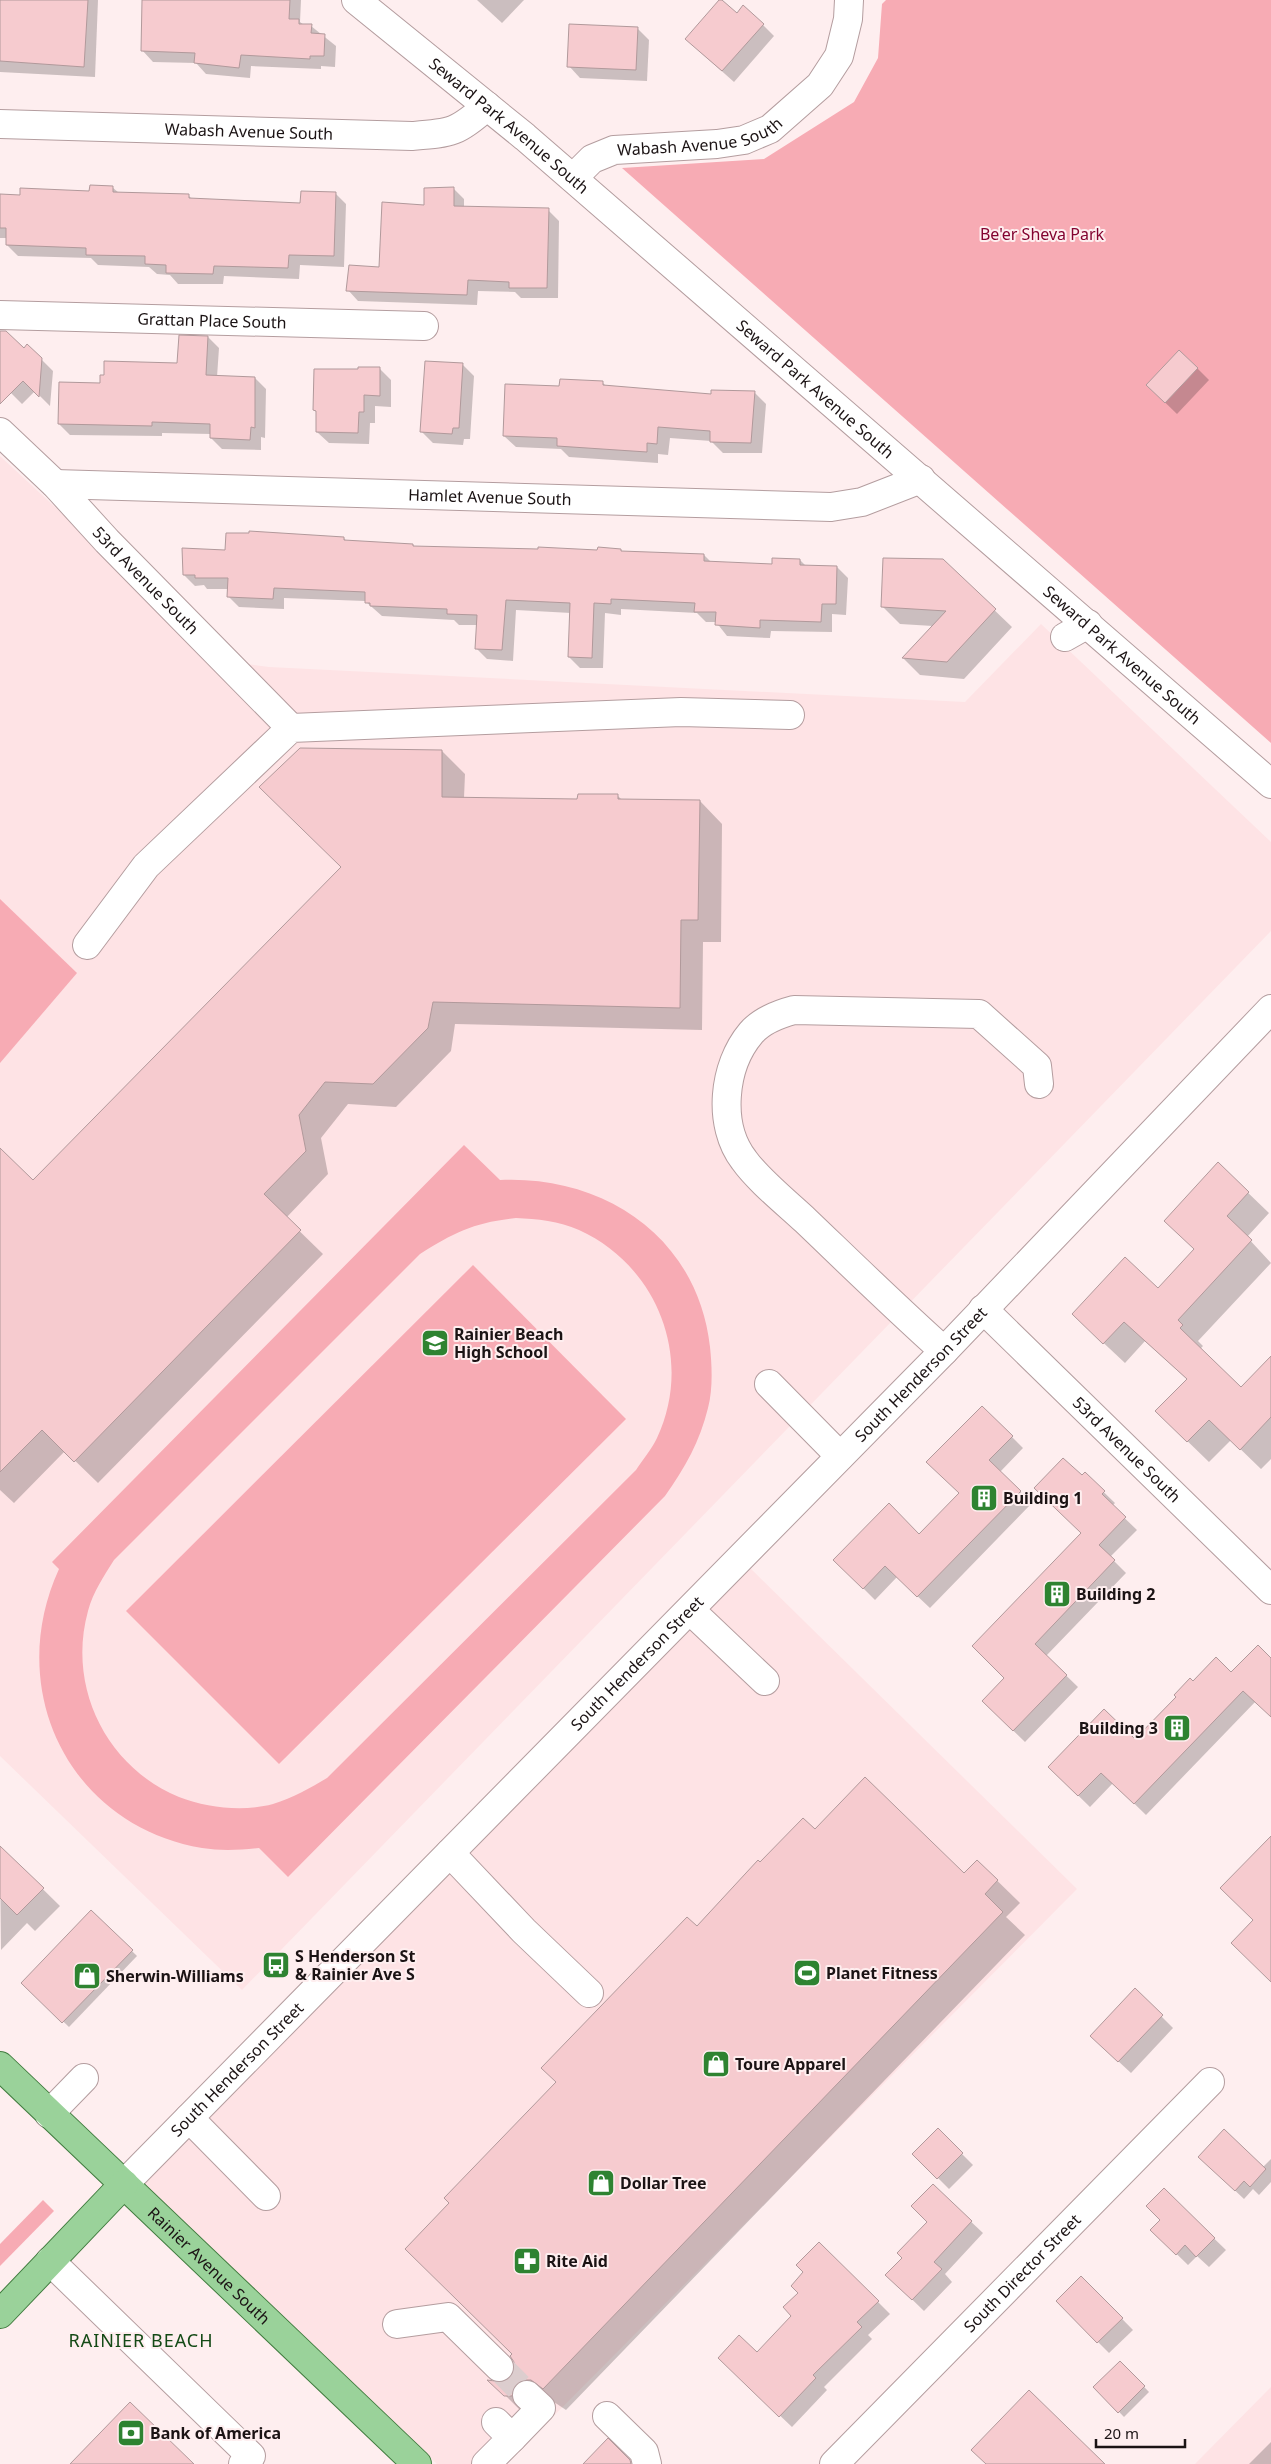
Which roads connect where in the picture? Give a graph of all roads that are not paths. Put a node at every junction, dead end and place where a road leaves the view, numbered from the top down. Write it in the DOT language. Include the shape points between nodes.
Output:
graph roads {
  1 [pos="356,0"];
  2 [pos="848,0"];
  3 [pos="486,106"];
  4 [pos="0,124"];
  5 [pos="573,178"];
  6 [pos="0,315"];
  7 [pos="424,326"];
  8 [pos="0,432"];
  9 [pos="922,479"];
  10 [pos="54,484"];
  11 [pos="790,715"];
  12 [pos="291,728"];
  13 [pos="1271,784"];
  14 [pos="87,945"];
  15 [pos="1271,1010"];
  16 [pos="1039,1084"];
  17 [pos="983,1309"];
  18 [pos="944,1352"];
  19 [pos="769,1384"];
  20 [pos="840,1456"];
  21 [pos="1271,1590"];
  22 [pos="690,1610"];
  23 [pos="765,1681"];
  24 [pos="450,1853"];
  25 [pos="589,1994"];
  26 [pos="0,2066"];
  27 [pos="84,2078"];
  28 [pos="1210,2082"];
  29 [pos="49,2114"];
  30 [pos="188,2118"];
  31 [pos="124,2184"];
  32 [pos="266,2196"];
  33 [pos="50,2261"];
  34 [pos="0,2314"];
  35 [pos="397,2324"];
  36 [pos="500,2367"];
  37 [pos="528,2395"];
  38 [pos="607,2416"];
  39 [pos="243,2464"];
  40 [pos="417,2464"];
  41 [pos="486,2464"];
  42 [pos="647,2464"];
  43 [pos="834,2464"];
  1 -- 3 [label="street, Seward Park Avenue South"];
  2 -- 5 [label="street, Wabash Avenue South" via="848,19 839,56 820,85 770,129 744,140 718,144 614,150 592,159"];
  3 -- 4 [label="street, Wabash Avenue South" via="464,127 443,134 412,136"];
  3 -- 5 [label="street, Seward Park Avenue South"];
  5 -- 9 [label="street, Seward Park Avenue South"];
  6 -- 7 [label="street, Grattan Place South"];
  8 -- 10 [label="street, 53rd Avenue South"];
  9 -- 10 [label="street, Hamlet Avenue South" via="862,502 831,507"];
  9 -- 13 [label="street, Seward Park Avenue South" via="1076,630"];
  10 -- 12 [label="street, 53rd Avenue South"];
  11 -- 12 [label="street" via="681,712"];
  12 -- 14 [label="street" via="146,866"];
  15 -- 17 [label="street, South Henderson Street"];
  16 -- 18 [label="street" via="1037,1066 979,1014 794,1010 766,1021 751,1032 734,1063 726,1102 727,1125 743,1160"];
  17 -- 18 [label="street, South Henderson Street"];
  17 -- 21 [label="street, 53rd Avenue South"];
  18 -- 20 [label="street, South Henderson Street"];
  19 -- 20 [label="street"];
  20 -- 22 [label="street, South Henderson Street"];
  22 -- 23 [label="street"];
  22 -- 24 [label="street, South Henderson Street"];
  24 -- 25 [label="street"];
  24 -- 30 [label="street, South Henderson Street"];
  26 -- 29 [label="main road, Rainier Avenue South"];
  27 -- 29 [label="street"];
  28 -- 43 [label="street, South Director Street"];
  29 -- 31 [label="main road, Rainier Avenue South"];
  30 -- 31 [label="street, South Henderson Street"];
  30 -- 32 [label="street"];
  31 -- 33 [label="main road, South Henderson Street"];
  31 -- 40 [label="main road, Rainier Avenue South"];
  33 -- 34 [label="main road, South Henderson Street"];
  33 -- 39 [label="street" via="251,2456"];
  35 -- 36 [label="street" via="448,2317"];
  37 -- 41 [label="street" via="541,2408 504,2430"];
  38 -- 42 [label="street" via="644,2452"];
}
